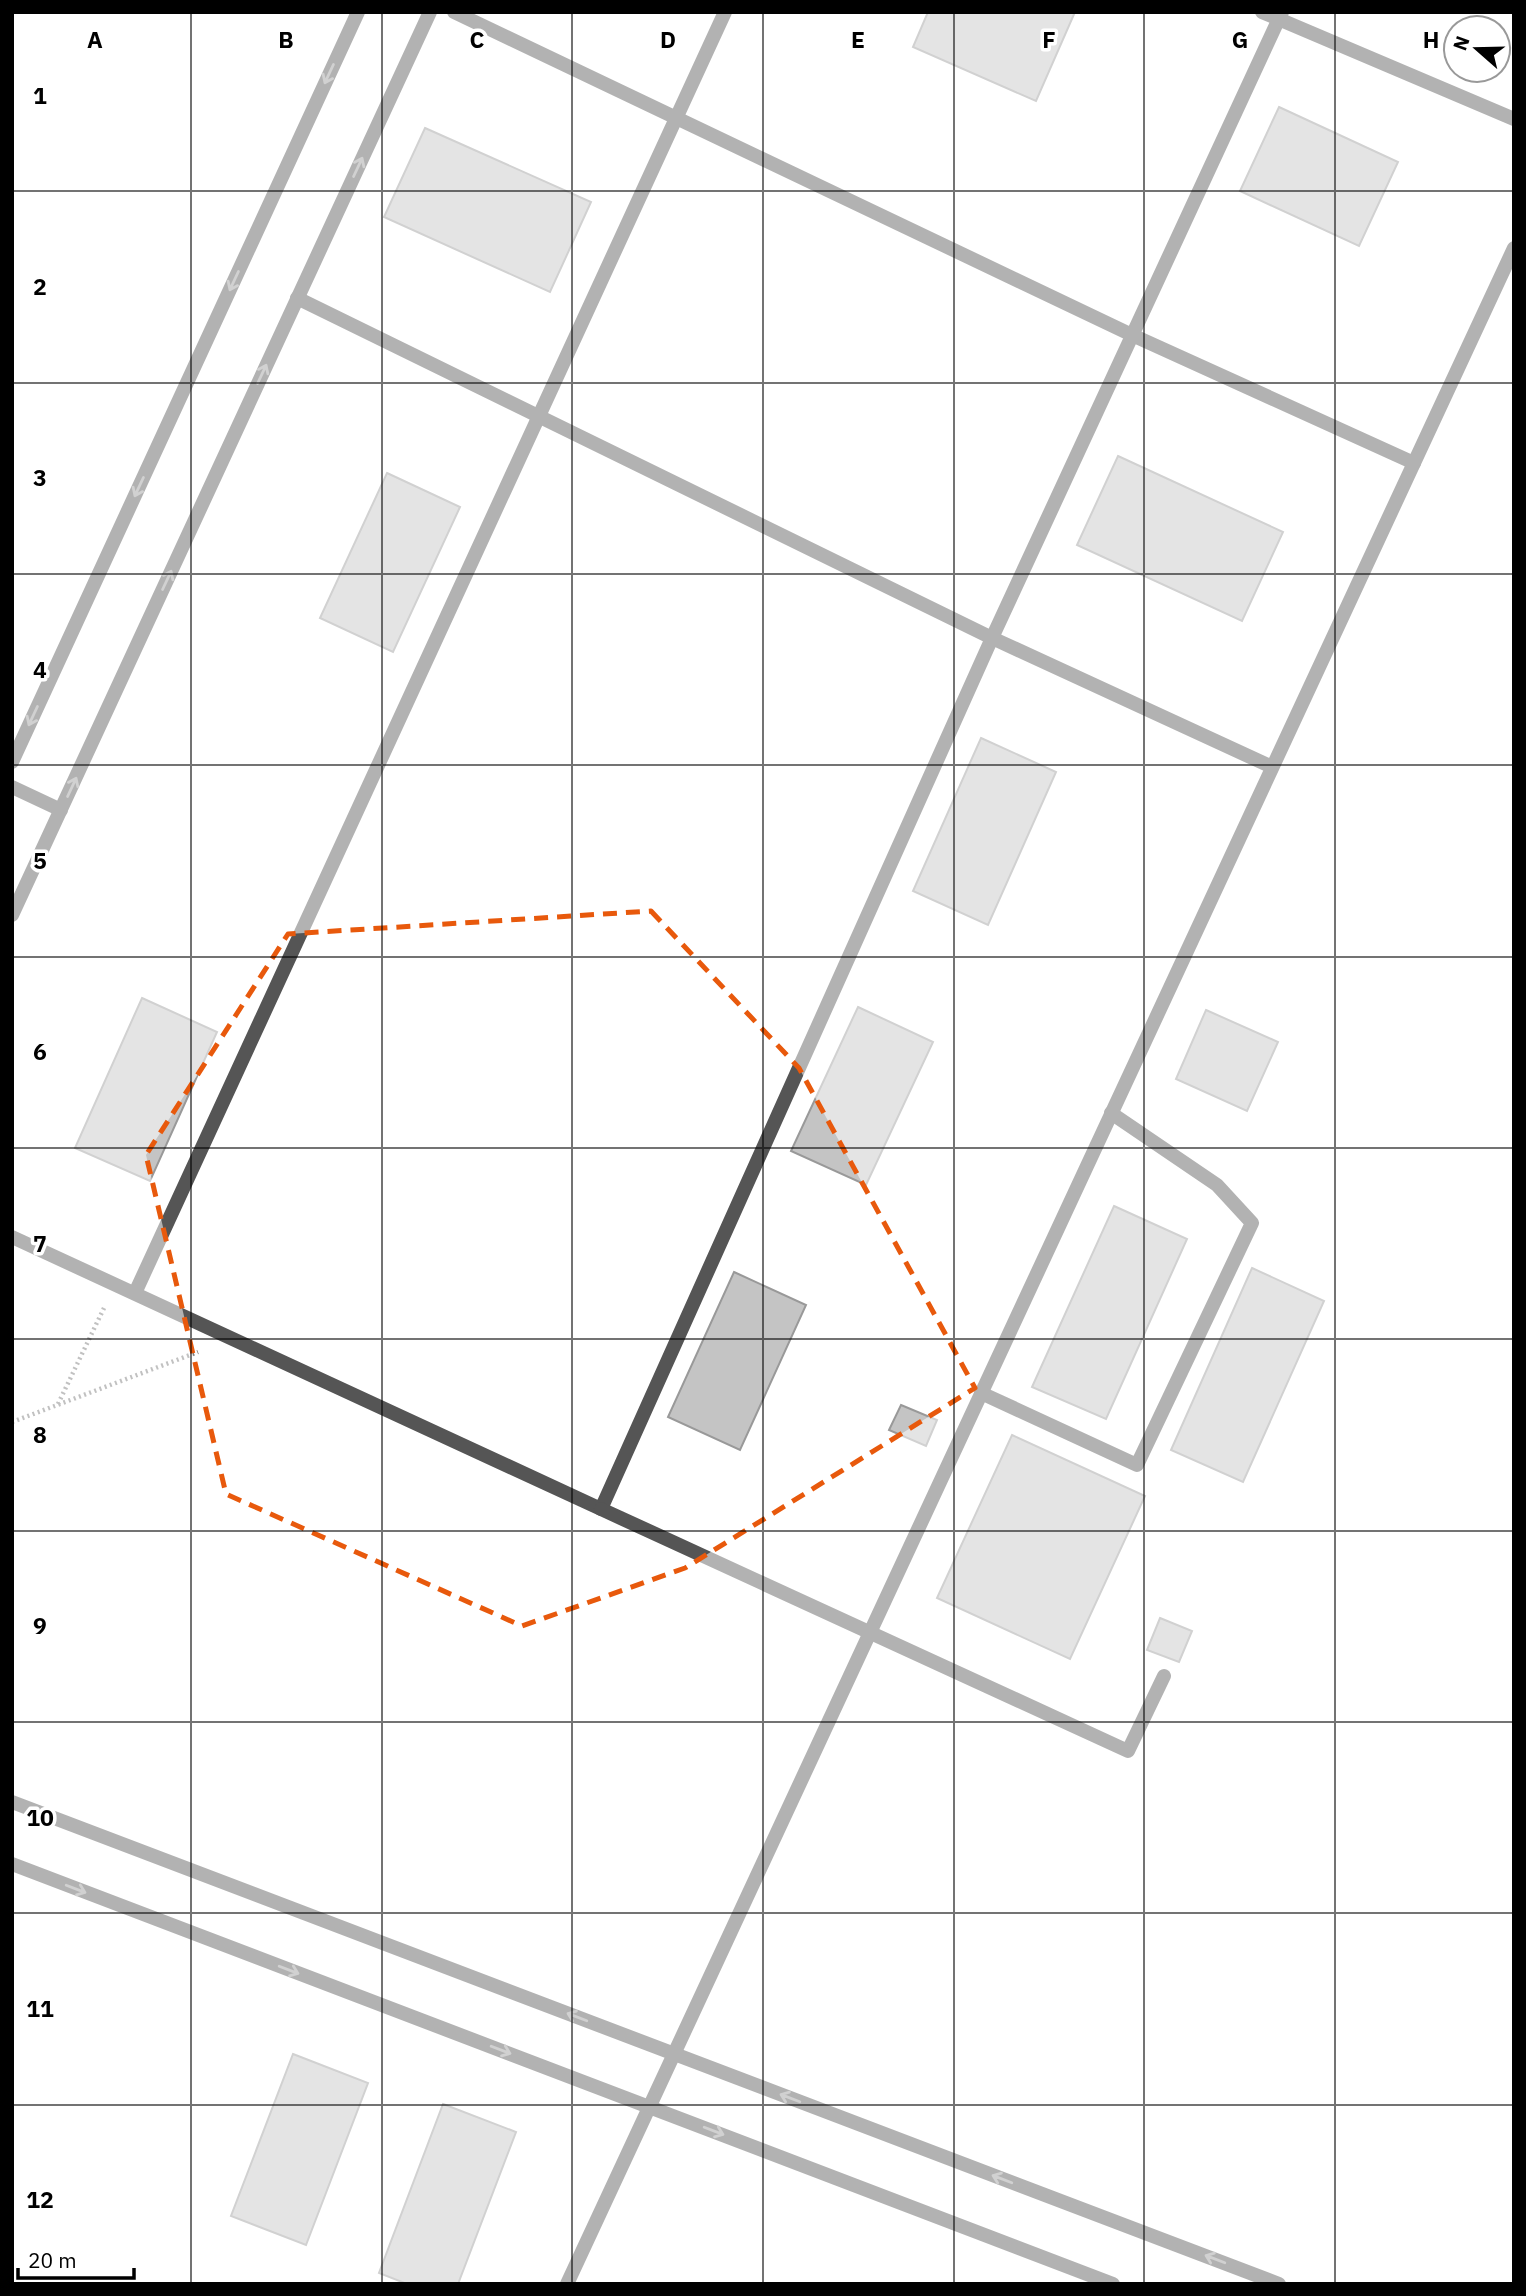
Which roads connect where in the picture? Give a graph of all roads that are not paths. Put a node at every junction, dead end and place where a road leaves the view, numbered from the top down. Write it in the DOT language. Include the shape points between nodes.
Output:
graph roads {
  1 [pos="358,12"];
  2 [pos="430,12"];
  3 [pos="454,12"];
  4 [pos="725,12"];
  5 [pos="1262,12"];
  6 [pos="1280,16"];
  7 [pos="676,118"];
  8 [pos="1514,119"];
  9 [pos="1514,248"];
  10 [pos="297,298"];
  11 [pos="1132,335"];
  12 [pos="539,416"];
  13 [pos="1414,463"];
  14 [pos="992,638"];
  15 [pos="12,762"];
  16 [pos="1272,767"];
  17 [pos="12,787"];
  18 [pos="61,810"];
  19 [pos="12,915"];
  20 [pos="1111,1113"];
  21 [pos="12,1237"];
  22 [pos="135,1293"];
  23 [pos="981,1392"];
  24 [pos="601,1509"];
  25 [pos="869,1632"];
  26 [pos="1164,1676"];
  27 [pos="12,1802"];
  28 [pos="12,1864"];
  29 [pos="673,2053"];
  30 [pos="648,2106"];
  31 [pos="567,2284"];
  32 [pos="1114,2284"];
  33 [pos="1279,2284"];
  1 -- 15 [label="lane, one-way"];
  10 -- 2 [label="lane, one-way"];
  3 -- 7 [label="lane"];
  4 -- 7 [label="lane"];
  5 -- 6 [label="lane"];
  6 -- 8 [label="lane"];
  6 -- 11 [label="lane"];
  7 -- 11 [label="lane"];
  7 -- 12 [label="lane"];
  9 -- 13 [label="lane"];
  10 -- 12 [label="lane"];
  18 -- 10 [label="lane, one-way"];
  11 -- 13 [label="lane"];
  11 -- 14 [label="lane"];
  12 -- 14 [label="lane"];
  12 -- 22 [label="lane"];
  13 -- 16 [label="lane"];
  14 -- 16 [label="lane"];
  14 -- 24 [label="lane"];
  16 -- 20 [label="lane"];
  17 -- 18 [label="lane"];
  18 -- 19 [label="lane"];
  20 -- 23 [label="lane"];
  20 -- 23 [label="lane" via="1217,1185 1252,1223 1137,1465"];
  21 -- 22 [label="lane"];
  22 -- 24 [label="lane"];
  23 -- 25 [label="lane"];
  24 -- 25 [label="lane"];
  25 -- 26 [label="lane" via="1128,1751"];
  25 -- 29 [label="lane"];
  29 -- 27 [label="lane, one-way"];
  28 -- 30 [label="lane, one-way"];
  29 -- 30 [label="lane"];
  33 -- 29 [label="lane, one-way"];
  30 -- 31 [label="lane"];
  30 -- 32 [label="lane, one-way"];
}
